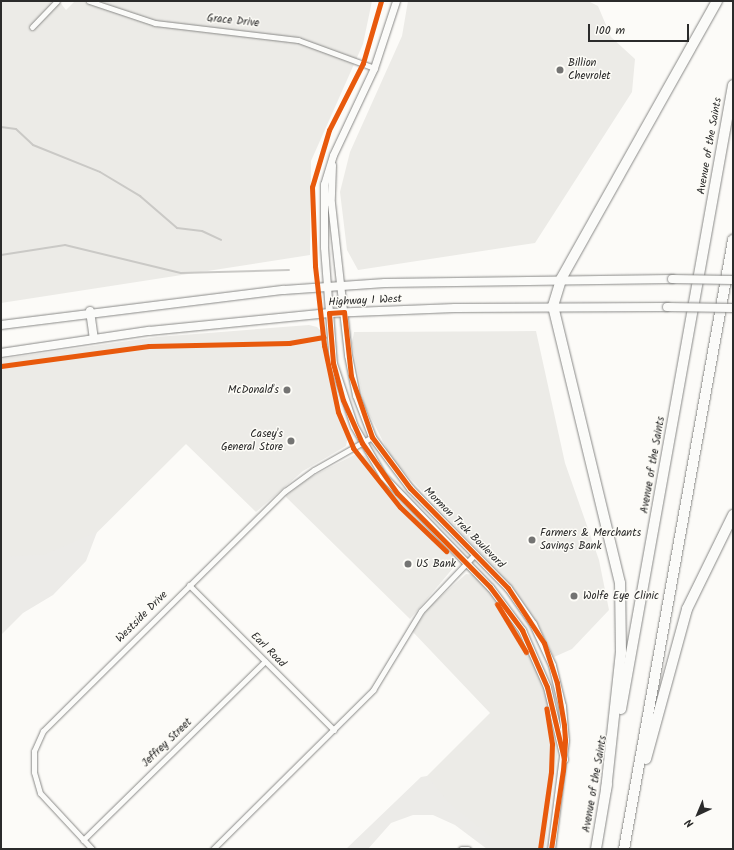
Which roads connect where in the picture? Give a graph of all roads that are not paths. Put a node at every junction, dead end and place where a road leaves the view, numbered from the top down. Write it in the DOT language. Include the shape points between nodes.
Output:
graph roads {
  1 [pos="57,1"];
  2 [pos="89,1"];
  3 [pos="396,1"];
  4 [pos="717,1"];
  5 [pos="32,27"];
  6 [pos="374,68"];
  7 [pos="733,86"];
  8 [pos="333,155"];
  9 [pos="733,240"];
  10 [pos="561,279"];
  11 [pos="733,280"];
  12 [pos="342,288"];
  13 [pos="326,289"];
  14 [pos="553,306"];
  15 [pos="733,308"];
  16 [pos="90,312"];
  17 [pos="344,312"];
  18 [pos="329,313"];
  19 [pos="1,325"];
  20 [pos="94,339"];
  21 [pos="1,353"];
  22 [pos="372,437"];
  23 [pos="362,443"];
  24 [pos="733,515"];
  25 [pos="475,554"];
  26 [pos="466,563"];
  27 [pos="189,585"];
  28 [pos="265,661"];
  29 [pos="334,730"];
  30 [pos="564,759"];
  31 [pos="606,790"];
  32 [pos="83,840"];
  33 [pos="624,846"];
  34 [pos="92,849"];
  35 [pos="213,849"];
  36 [pos="461,849"];
  37 [pos="468,849"];
  38 [pos="551,849"];
  39 [pos="596,849"];
  1 -- 5 [label="street"];
  2 -- 6 [label="street, Grace Drive" via="155,23 298,40"];
  3 -- 6 [label="main road, Mormon Trek Boulevard"];
  4 -- 10 [label="highway"];
  6 -- 8 [label="main road, Mormon Trek Boulevard"];
  7 -- 31 [label="highway, Avenue of the Saints"];
  8 -- 12 [label="main road, Mormon Trek Boulevard" via="331,203"];
  8 -- 13 [label="main road, Mormon Trek Boulevard" via="324,184"];
  9 -- 33 [label="highway"];
  10 -- 11 [label="main road, Highway 1 West, bridge"];
  10 -- 12 [label="main road, Highway 1 West"];
  10 -- 14 [label="highway"];
  12 -- 13 [label="main road, Highway 1 West"];
  12 -- 17 [label="main road, Mormon Trek Boulevard"];
  13 -- 16 [label="main road, Highway 1 West"];
  13 -- 18 [label="main road, Mormon Trek Boulevard"];
  14 -- 15 [label="main road, Highway 1 West, bridge"];
  14 -- 17 [label="main road, Highway 1 West"];
  14 -- 31 [label="highway" via="620,583 621,653"];
  16 -- 19 [label="main road, Highway 1 West"];
  16 -- 20 [label="main road"];
  17 -- 18 [label="main road, Highway 1 West"];
  17 -- 22 [label="main road, Mormon Trek Boulevard" via="351,376"];
  18 -- 20 [label="main road, Highway 1 West"];
  18 -- 23 [label="main road, Mormon Trek Boulevard" via="333,363 343,400"];
  20 -- 21 [label="main road, Highway 1 West"];
  22 -- 23 [label="street, Westside Drive"];
  22 -- 25 [label="main road, Mormon Trek Boulevard" via="410,488"];
  23 -- 26 [label="main road, Mormon Trek Boulevard" via="397,493"];
  23 -- 27 [label="street, Westside Drive" via="290,487"];
  24 -- 33 [label="highway" via="709,558 682,625"];
  25 -- 26 [label="street"];
  25 -- 30 [label="main road, Mormon Trek Boulevard" via="508,588 544,643 562,706"];
  26 -- 29 [label="street" via="421,611 373,690"];
  26 -- 30 [label="main road, Mormon Trek Boulevard" via="501,599 530,645 547,687"];
  27 -- 28 [label="street, Earl Road"];
  27 -- 32 [label="street, Westside Drive" via="48,724 37,741 34,772 40,793"];
  28 -- 29 [label="street, Earl Road"];
  28 -- 32 [label="street, Jeffrey Street"];
  29 -- 35 [label="street"];
  30 -- 38 [label="main road, Mormon Trek Boulevard"];
  31 -- 39 [label="highway, Avenue of the Saints"];
  32 -- 34 [label="street, Westside Drive"];
  36 -- 37 [label="street"];
}
